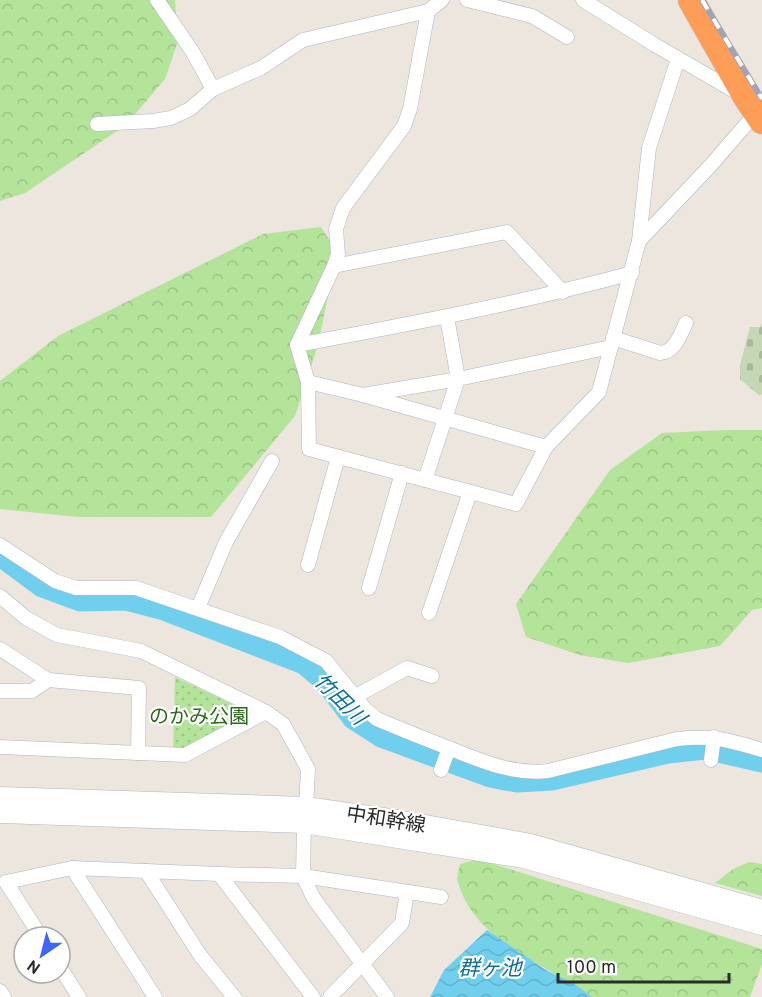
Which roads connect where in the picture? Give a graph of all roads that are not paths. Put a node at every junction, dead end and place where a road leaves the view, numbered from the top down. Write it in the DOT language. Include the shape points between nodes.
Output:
graph roads {
  1 [pos="157,0"];
  2 [pos="442,0"];
  3 [pos="467,0"];
  4 [pos="583,0"];
  5 [pos="691,0"];
  6 [pos="428,11"];
  7 [pos="567,37"];
  8 [pos="678,58"];
  9 [pos="213,89"];
  10 [pos="755,110"];
  11 [pos="97,124"];
  12 [pos="639,241"];
  13 [pos="334,266"];
  14 [pos="632,273"];
  15 [pos="563,292"];
  16 [pos="447,317"];
  17 [pos="686,323"];
  18 [pos="612,343"];
  19 [pos="297,345"];
  20 [pos="458,379"];
  21 [pos="308,382"];
  22 [pos="363,395"];
  23 [pos="445,419"];
  24 [pos="546,447"];
  25 [pos="339,457"];
  26 [pos="272,461"];
  27 [pos="402,473"];
  28 [pos="425,480"];
  29 [pos="470,492"];
  30 [pos="0,545"];
  31 [pos="308,565"];
  32 [pos="369,588"];
  33 [pos="0,596"];
  34 [pos="198,608"];
  35 [pos="429,613"];
  36 [pos="0,649"];
  37 [pos="432,676"];
  38 [pos="48,680"];
  39 [pos="0,691"];
  40 [pos="356,696"];
  41 [pos="266,712"];
  42 [pos="714,737"];
  43 [pos="0,747"];
  44 [pos="449,748"];
  45 [pos="762,750"];
  46 [pos="138,753"];
  47 [pos="711,760"];
  48 [pos="441,770"];
  49 [pos="0,797"];
  50 [pos="0,813"];
  51 [pos="305,815"];
  52 [pos="72,868"];
  53 [pos="146,871"];
  54 [pos="219,874"];
  55 [pos="303,876"];
  56 [pos="3,883"];
  57 [pos="407,892"];
  58 [pos="441,897"];
  59 [pos="762,910"];
  60 [pos="33,925"];
  61 [pos="762,925"];
  62 [pos="362,965"];
  63 [pos="0,991"];
  64 [pos="4,997"];
  65 [pos="155,997"];
  66 [pos="234,997"];
  67 [pos="313,997"];
  68 [pos="330,997"];
  69 [pos="387,997"];
  1 -- 9 [label="street"];
  2 -- 6 [label="street"];
  3 -- 7 [label="street" via="532,16"];
  4 -- 8 [label="street"];
  5 -- 10 [label="highway"];
  6 -- 9 [label="street" via="303,40 261,68"];
  6 -- 13 [label="street" via="404,126 343,208 336,229 338,254"];
  8 -- 10 [label="street"];
  8 -- 12 [label="street" via="649,148"];
  9 -- 11 [label="street" via="190,109 171,118"];
  10 -- 12 [label="street" via="711,165"];
  12 -- 14 [label="street"];
  13 -- 15 [label="street" via="507,232"];
  13 -- 19 [label="street"];
  14 -- 15 [label="street"];
  14 -- 18 [label="street"];
  15 -- 16 [label="street"];
  16 -- 19 [label="street"];
  16 -- 20 [label="street"];
  17 -- 18 [label="street" via="674,347 667,352"];
  18 -- 20 [label="street"];
  18 -- 24 [label="street" via="599,392"];
  19 -- 21 [label="street"];
  20 -- 22 [label="street"];
  20 -- 23 [label="street"];
  21 -- 22 [label="street"];
  21 -- 25 [label="street" via="309,449"];
  22 -- 23 [label="street"];
  23 -- 24 [label="street"];
  23 -- 28 [label="street"];
  24 -- 29 [label="street" via="516,504"];
  25 -- 27 [label="street"];
  25 -- 31 [label="street"];
  26 -- 34 [label="street" via="226,542"];
  27 -- 28 [label="street"];
  27 -- 32 [label="street"];
  28 -- 29 [label="street"];
  29 -- 35 [label="street"];
  30 -- 34 [label="street" via="40,572 76,588 136,588"];
  33 -- 41 [label="street" via="26,618 57,635 141,651"];
  34 -- 40 [label="street" via="280,637 326,661"];
  36 -- 38 [label="street"];
  37 -- 40 [label="street" via="407,668"];
  38 -- 39 [label="street" via="32,692"];
  38 -- 46 [label="street" via="139,688"];
  40 -- 44 [label="street" via="377,719"];
  41 -- 46 [label="street" via="185,754"];
  41 -- 51 [label="street" via="284,724 308,769"];
  42 -- 44 [label="street" via="676,739 534,772 495,766"];
  42 -- 45 [label="street"];
  42 -- 47 [label="street"];
  43 -- 46 [label="street"];
  44 -- 48 [label="street"];
  49 -- 51 [label="main road, 中和幹線"];
  50 -- 51 [label="main road, 中和幹線"];
  51 -- 55 [label="street"];
  51 -- 59 [label="main road, 中和幹線" via="398,820 531,844"];
  51 -- 61 [label="main road, 中和幹線" via="524,858"];
  52 -- 53 [label="street"];
  52 -- 56 [label="street"];
  52 -- 65 [label="street"];
  53 -- 54 [label="street"];
  53 -- 66 [label="street" via="200,955"];
  54 -- 55 [label="street"];
  54 -- 67 [label="street"];
  55 -- 57 [label="street"];
  55 -- 62 [label="street" via="314,899"];
  56 -- 60 [label="street"];
  57 -- 58 [label="street"];
  57 -- 62 [label="street" via="402,923"];
  62 -- 68 [label="street"];
  62 -- 69 [label="street"];
  63 -- 64 [label="street"];
}
